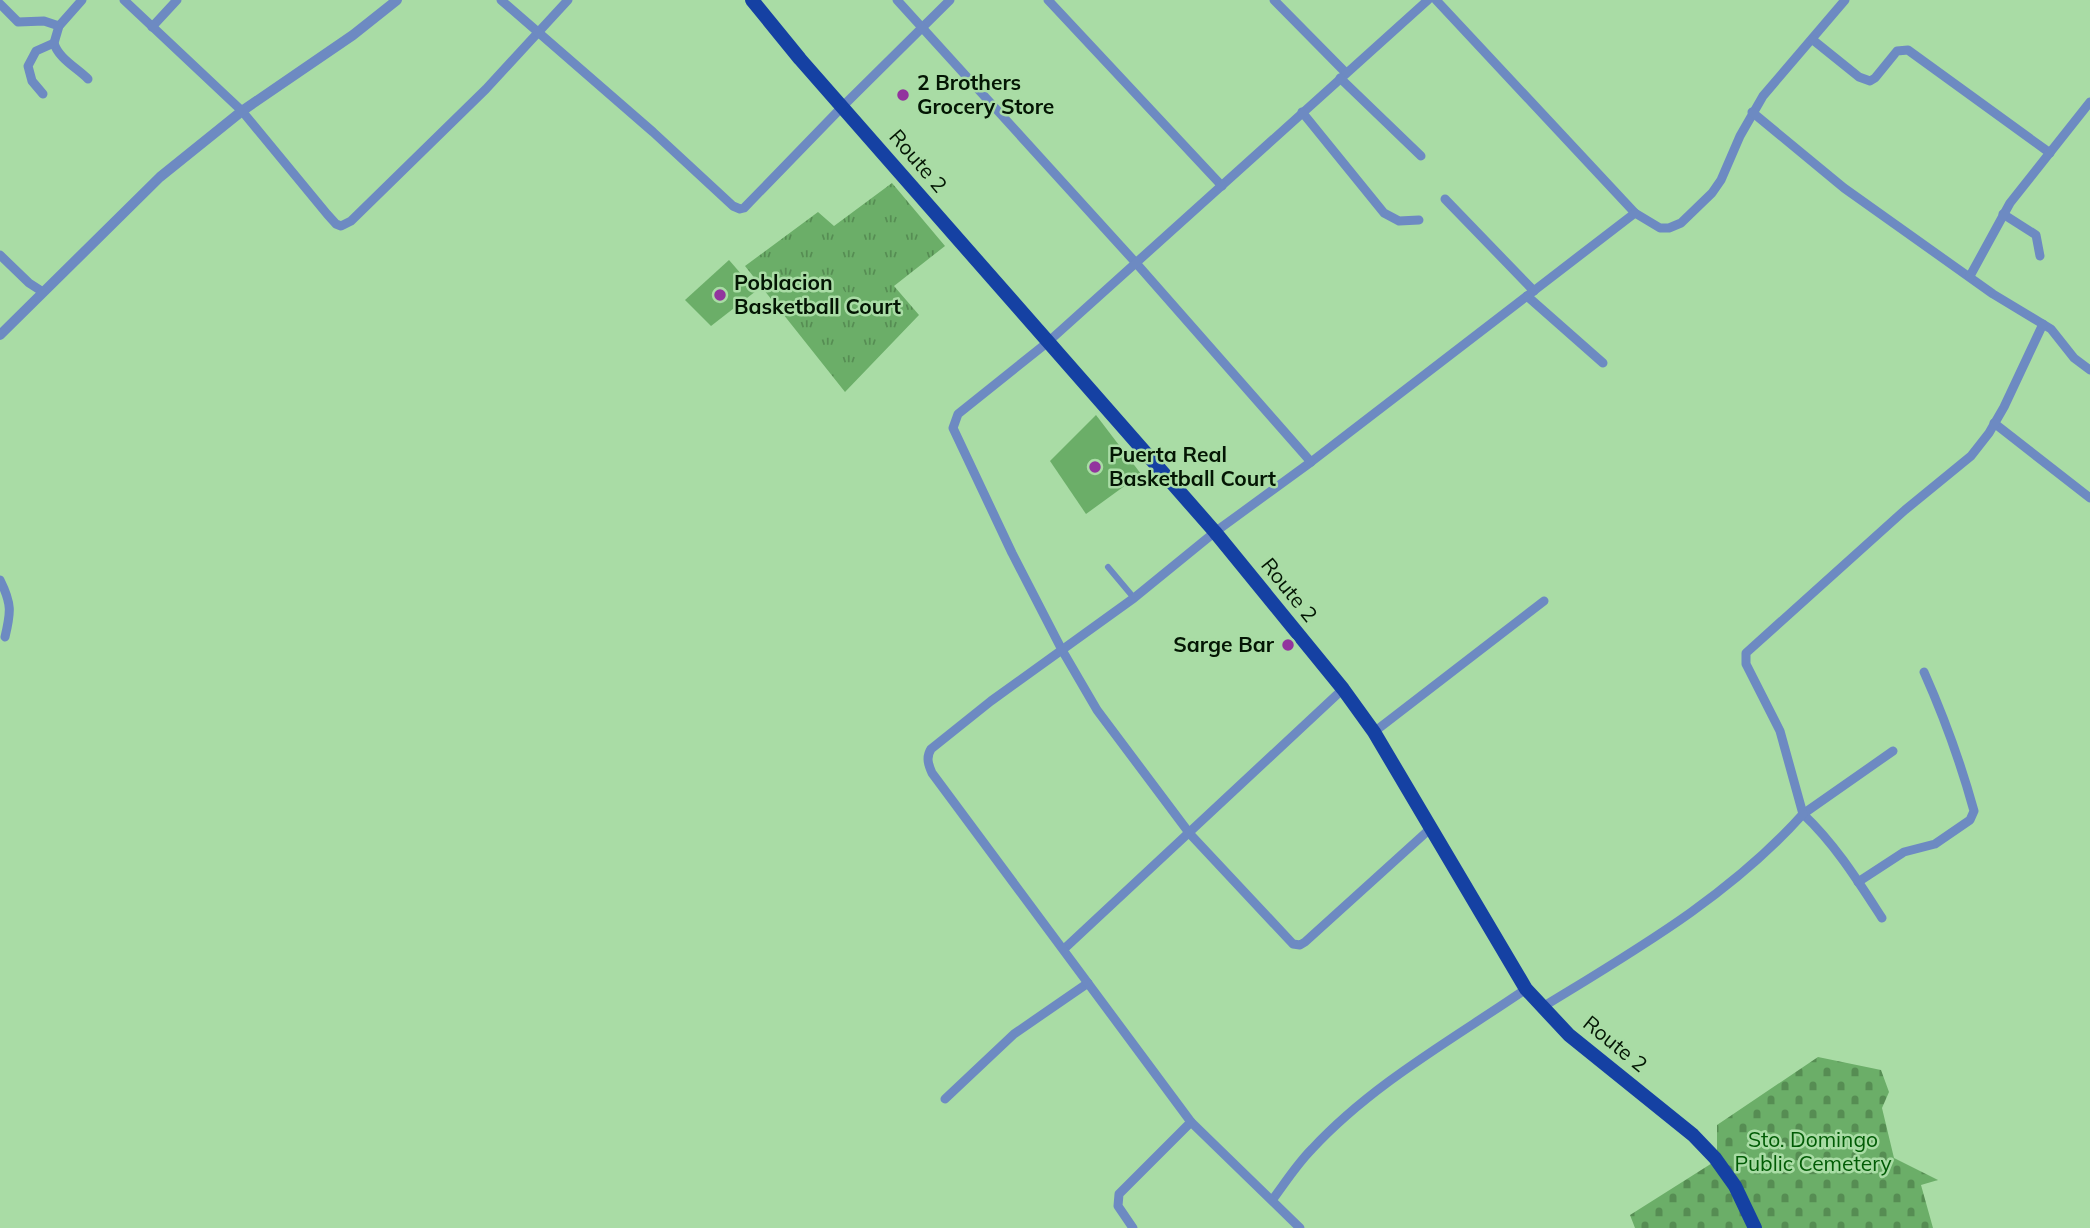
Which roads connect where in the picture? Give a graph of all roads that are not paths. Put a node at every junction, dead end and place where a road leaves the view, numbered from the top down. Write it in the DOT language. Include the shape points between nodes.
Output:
graph roads {
  1 [pos="82,0"];
  2 [pos="124,0"];
  3 [pos="177,0"];
  4 [pos="397,0"];
  5 [pos="501,0"];
  6 [pos="568,0"];
  7 [pos="752,0"];
  8 [pos="897,0"];
  9 [pos="950,0"];
  10 [pos="1048,0"];
  11 [pos="1274,0"];
  12 [pos="1428,0"];
  13 [pos="1436,0"];
  14 [pos="1846,0"];
  15 [pos="0,4"];
  16 [pos="58,26"];
  17 [pos="152,27"];
  18 [pos="922,30"];
  19 [pos="540,31"];
  20 [pos="1813,40"];
  21 [pos="54,43"];
  22 [pos="1343,76"];
  23 [pos="88,79"];
  24 [pos="43,94"];
  25 [pos="2090,102"];
  26 [pos="842,107"];
  27 [pos="242,111"];
  28 [pos="1302,112"];
  29 [pos="1752,112"];
  30 [pos="2050,153"];
  31 [pos="1421,156"];
  32 [pos="1222,186"];
  33 [pos="1446,199"];
  34 [pos="1635,214"];
  35 [pos="2003,214"];
  36 [pos="1419,220"];
  37 [pos="0,255"];
  38 [pos="2040,256"];
  39 [pos="1136,264"];
  40 [pos="1970,276"];
  41 [pos="43,292"];
  42 [pos="1530,294"];
  43 [pos="2043,324"];
  44 [pos="0,335"];
  45 [pos="1048,342"];
  46 [pos="1603,363"];
  47 [pos="2090,370"];
  48 [pos="1994,423"];
  49 [pos="1311,462"];
  50 [pos="2090,499"];
  51 [pos="1215,532"];
  52 [pos="1108,567"];
  53 [pos="0,580"];
  54 [pos="1134,598"];
  55 [pos="1544,601"];
  56 [pos="5,637"];
  57 [pos="1062,650"];
  58 [pos="1924,672"];
  59 [pos="1343,689"];
  60 [pos="1374,732"];
  61 [pos="1894,751"];
  62 [pos="1803,814"];
  63 [pos="1431,828"];
  64 [pos="1189,834"];
  65 [pos="1858,882"];
  66 [pos="1882,918"];
  67 [pos="1064,949"];
  68 [pos="1088,982"];
  69 [pos="1526,989"];
  70 [pos="1541,1008"];
  71 [pos="945,1099"];
  72 [pos="1191,1122"];
  73 [pos="1272,1199"];
  74 [pos="1133,1228"];
  75 [pos="1300,1228"];
  76 [pos="1755,1228"];
  1 -- 16 [label="street"];
  2 -- 17 [label="street"];
  3 -- 17 [label="street"];
  4 -- 27 [label="street"];
  5 -- 19 [label="street"];
  6 -- 19 [label="street"];
  7 -- 26 [label="highway, Route 2"];
  8 -- 18 [label="street"];
  9 -- 18 [label="street"];
  10 -- 32 [label="street"];
  11 -- 22 [label="street"];
  12 -- 22 [label="street"];
  13 -- 34 [label="street"];
  14 -- 20 [label="street"];
  15 -- 16 [label="street" via="18,22 44,20"];
  16 -- 21 [label="street"];
  17 -- 27 [label="street"];
  18 -- 26 [label="street"];
  18 -- 39 [label="street"];
  19 -- 26 [label="street" via="737,209 744,208"];
  19 -- 27 [label="street" via="419,155 341,226"];
  20 -- 29 [label="street"];
  20 -- 30 [label="street" via="1870,81 1897,51 1908,50"];
  21 -- 23 [label="street" via="60,56"];
  21 -- 24 [label="street" via="36,51 28,66"];
  22 -- 28 [label="street"];
  22 -- 31 [label="street"];
  25 -- 30 [label="street"];
  26 -- 45 [label="highway, Route 2"];
  27 -- 41 [label="street" via="160,177"];
  28 -- 32 [label="street"];
  28 -- 36 [label="street" via="1384,213 1399,221"];
  29 -- 34 [label="street" via="1721,180 1681,223 1660,228"];
  29 -- 40 [label="street" via="1844,188"];
  30 -- 35 [label="street"];
  32 -- 39 [label="street"];
  33 -- 42 [label="street"];
  34 -- 42 [label="street"];
  35 -- 38 [label="street" via="2036,235"];
  35 -- 40 [label="street"];
  37 -- 41 [label="street"];
  39 -- 45 [label="street"];
  39 -- 49 [label="street"];
  40 -- 43 [label="street"];
  41 -- 44 [label="street"];
  42 -- 46 [label="street"];
  42 -- 49 [label="street"];
  43 -- 47 [label="street"];
  43 -- 48 [label="street"];
  45 -- 51 [label="highway, Route 2"];
  45 -- 57 [label="street" via="958,414 953,428"];
  48 -- 50 [label="street"];
  48 -- 62 [label="street" via="1971,456 1746,653 1746,664 1780,731"];
  49 -- 51 [label="street"];
  51 -- 54 [label="street"];
  51 -- 59 [label="highway, Route 2"];
  52 -- 54 [label="street"];
  53 -- 56 [label="street" via="11,609"];
  54 -- 57 [label="street"];
  55 -- 60 [label="street"];
  57 -- 64 [label="street" via="1097,710"];
  57 -- 67 [label="street" via="930,748 928,761 939,783"];
  58 -- 65 [label="street" via="1958,757 1973,816 1934,844 1904,852"];
  59 -- 60 [label="highway, Route 2"];
  59 -- 64 [label="street"];
  60 -- 63 [label="highway, Route 2"];
  61 -- 62 [label="street"];
  62 -- 65 [label="street" via="1822,831"];
  62 -- 70 [label="street" via="1732,881 1680,922"];
  63 -- 64 [label="street" via="1300,946 1293,944"];
  63 -- 69 [label="highway, Route 2"];
  64 -- 67 [label="street"];
  65 -- 66 [label="street"];
  67 -- 68 [label="street"];
  68 -- 71 [label="street" via="1014,1034"];
  68 -- 72 [label="street"];
  69 -- 70 [label="highway, Route 2"];
  69 -- 73 [label="street" via="1343,1118"];
  70 -- 76 [label="highway, Route 2" via="1693,1135 1735,1186"];
  72 -- 73 [label="street"];
  72 -- 74 [label="street" via="1119,1194 1118,1206"];
  73 -- 75 [label="street"];
}
